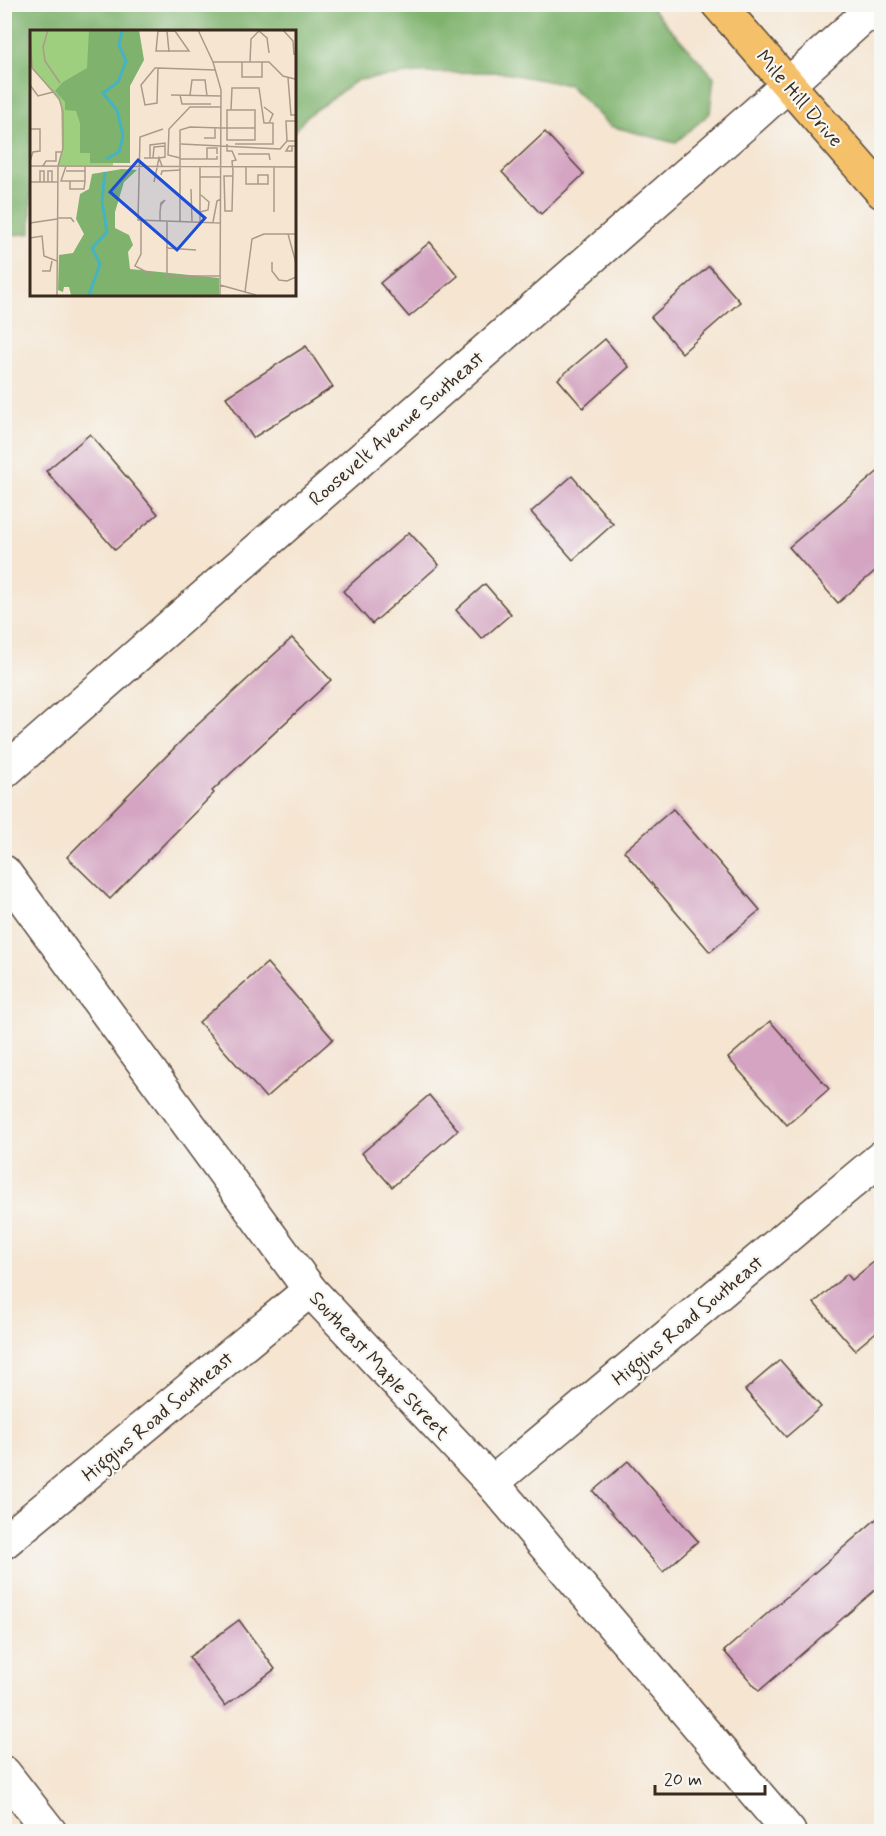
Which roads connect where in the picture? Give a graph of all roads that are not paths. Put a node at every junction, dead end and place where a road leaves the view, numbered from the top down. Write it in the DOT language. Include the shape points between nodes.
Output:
graph roads {
  1 [pos="718,4"];
  2 [pos="882,12"];
  3 [pos="788,84"];
  4 [pos="882,192"];
  5 [pos="4,772"];
  6 [pos="4,872"];
  7 [pos="882,1157"];
  8 [pos="310,1290"];
  9 [pos="492,1483"];
  10 [pos="4,1542"];
  11 [pos="4,1773"];
  12 [pos="50,1832"];
  13 [pos="789,1832"];
  1 -- 3 [label="main road, Mile Hill Drive"];
  2 -- 3 [label="street, Roosevelt Avenue Southeast" via="863,17"];
  3 -- 4 [label="main road, Mile Hill Drive"];
  3 -- 5 [label="street, Roosevelt Avenue Southeast"];
  6 -- 8 [label="street, Southeast Maple Street"];
  7 -- 9 [label="street, Higgins Road Southeast"];
  8 -- 9 [label="street, Southeast Maple Street"];
  8 -- 10 [label="street, Higgins Road Southeast"];
  9 -- 13 [label="street, Southeast Maple Street"];
  11 -- 12 [label="street"];
}
